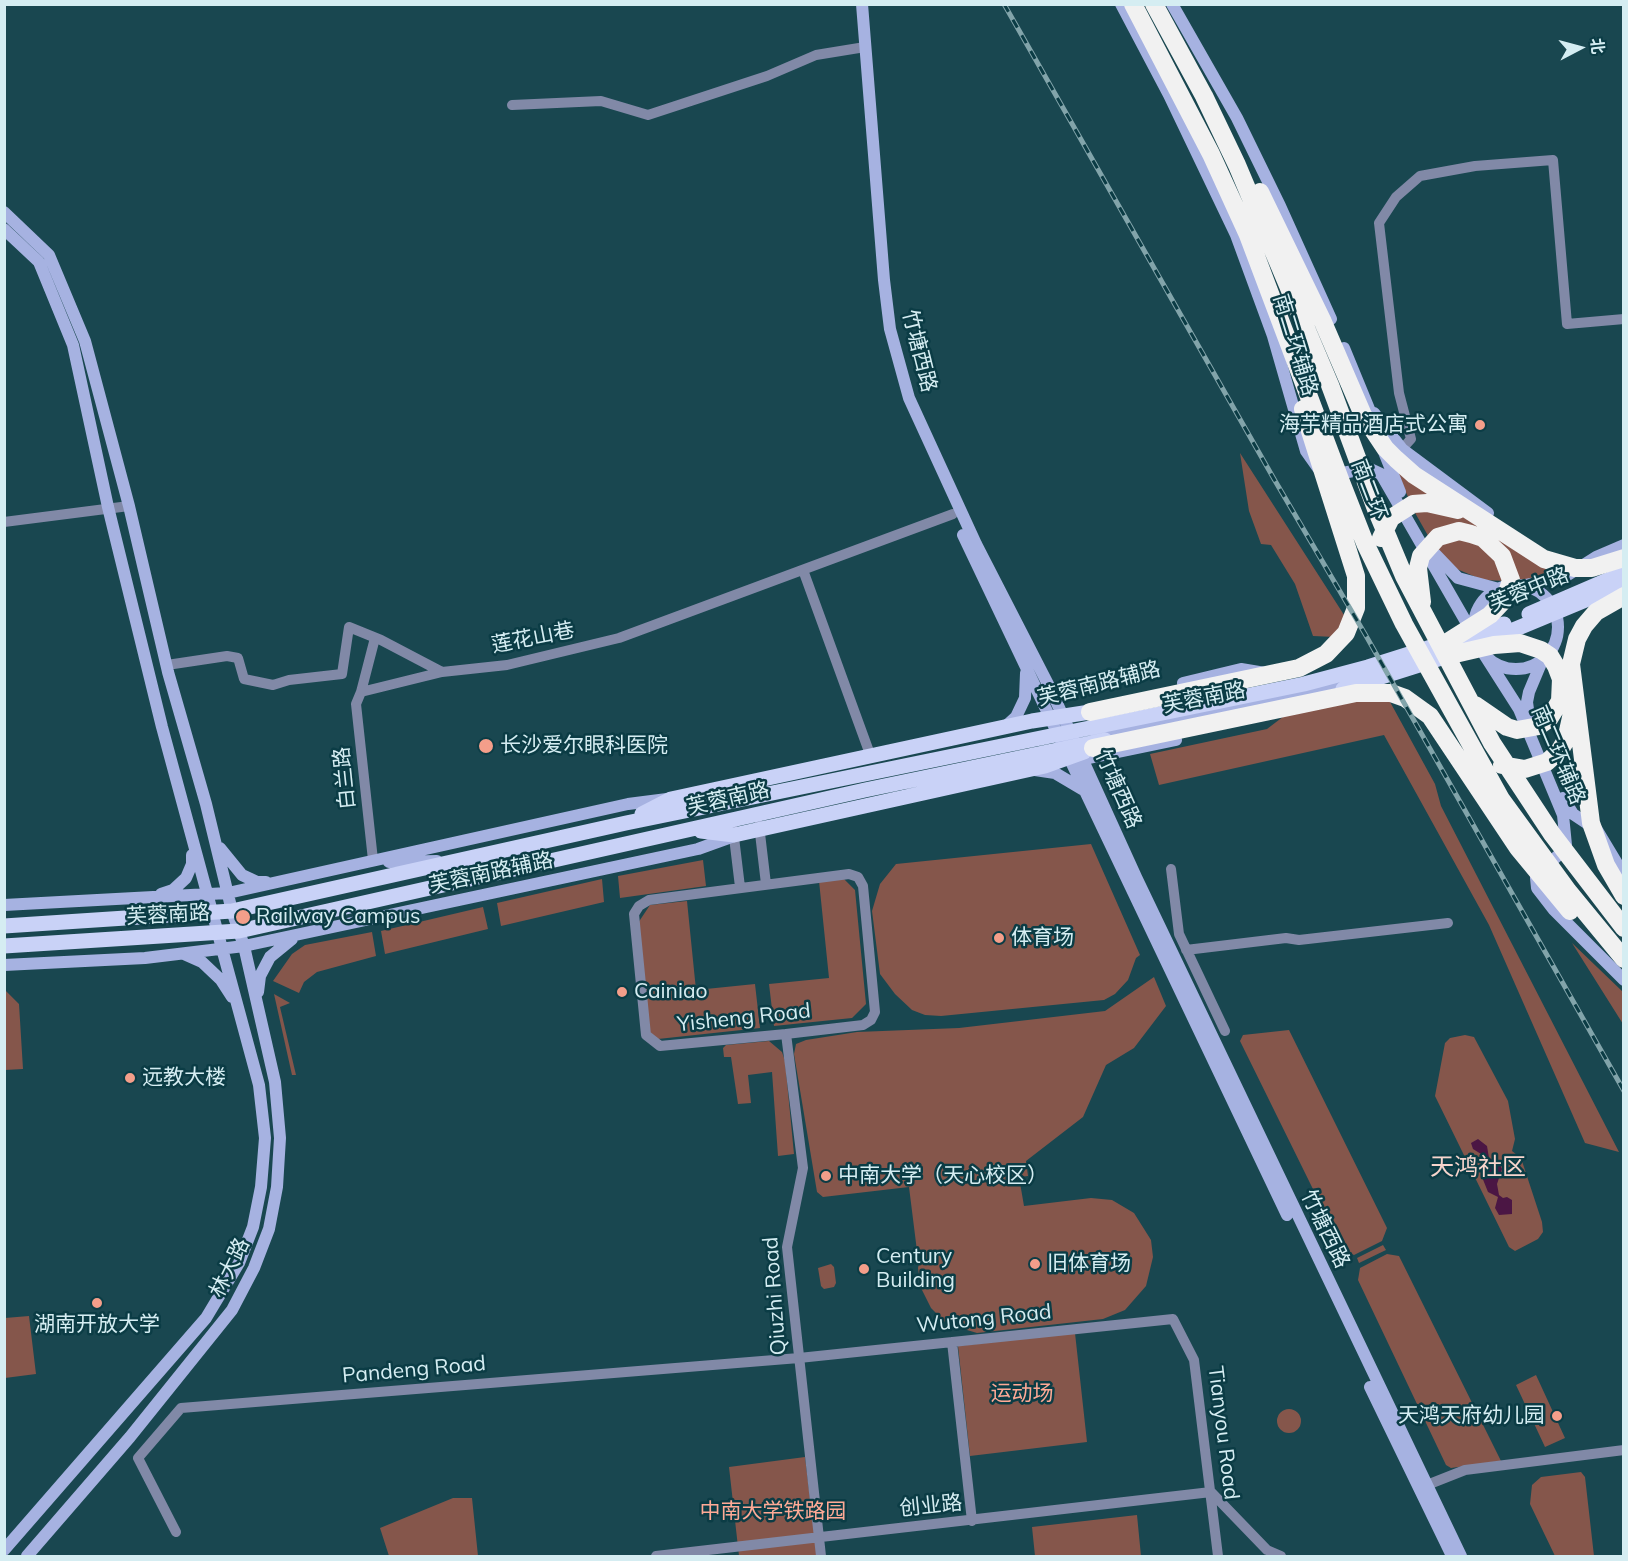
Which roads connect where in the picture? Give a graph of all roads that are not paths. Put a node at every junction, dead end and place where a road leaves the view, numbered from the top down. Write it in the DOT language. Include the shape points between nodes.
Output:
graph roads {
  1 [pos="855,4"];
  2 [pos="862,4"];
  3 [pos="1121,4"];
  4 [pos="1133,4"];
  5 [pos="1154,4"];
  6 [pos="1172,4"];
  7 [pos="862,48"];
  8 [pos="1204,96"];
  9 [pos="512,105"];
  10 [pos="4,212"];
  11 [pos="4,229"];
  12 [pos="1273,300"];
  13 [pos="1623,319"];
  14 [pos="1367,401"];
  15 [pos="1402,450"];
  16 [pos="129,506"];
  17 [pos="108,507"];
  18 [pos="953,514"];
  19 [pos="1482,519"];
  20 [pos="4,522"];
  21 [pos="1623,545"];
  22 [pos="1596,557"];
  23 [pos="1623,558"];
  24 [pos="803,570"];
  25 [pos="1623,573"];
  26 [pos="1563,578"];
  27 [pos="1383,579"];
  28 [pos="1623,584"];
  29 [pos="1519,585"];
  30 [pos="1499,589"];
  31 [pos="1623,602"];
  32 [pos="1426,619"];
  33 [pos="1474,631"];
  34 [pos="375,638"];
  35 [pos="1456,647"];
  36 [pos="1482,651"];
  37 [pos="1547,655"];
  38 [pos="1023,663"];
  39 [pos="167,665"];
  40 [pos="442,672"];
  41 [pos="1365,675"];
  42 [pos="1573,687"];
  43 [pos="1305,688"];
  44 [pos="1463,690"];
  45 [pos="360,692"];
  46 [pos="1293,696"];
  47 [pos="1063,717"];
  48 [pos="1005,727"];
  49 [pos="1463,733"];
  50 [pos="1079,755"];
  51 [pos="871,757"];
  52 [pos="1025,771"];
  53 [pos="1092,791"];
  54 [pos="812,794"];
  55 [pos="671,799"];
  56 [pos="759,822"];
  57 [pos="626,823"];
  58 [pos="733,828"];
  59 [pos="215,841"];
  60 [pos="192,842"];
  61 [pos="460,860"];
  62 [pos="368,861"];
  63 [pos="1171,869"];
  64 [pos="1623,875"];
  65 [pos="276,882"];
  66 [pos="766,884"];
  67 [pos="740,887"];
  68 [pos="228,893"];
  69 [pos="206,895"];
  70 [pos="1623,896"];
  71 [pos="153,897"];
  72 [pos="4,905"];
  73 [pos="232,911"];
  74 [pos="211,914"];
  75 [pos="1448,923"];
  76 [pos="4,926"];
  77 [pos="1623,928"];
  78 [pos="239,931"];
  79 [pos="218,934"];
  80 [pos="296,937"];
  81 [pos="4,946"];
  82 [pos="244,946"];
  83 [pos="224,950"];
  84 [pos="1186,950"];
  85 [pos="183,954"];
  86 [pos="1623,958"];
  87 [pos="4,964"];
  88 [pos="1623,964"];
  89 [pos="1623,980"];
  90 [pos="257,1002"];
  91 [pos="238,1007"];
  92 [pos="1225,1031"];
  93 [pos="786,1034"];
  94 [pos="1173,1319"];
  95 [pos="952,1342"];
  96 [pos="799,1358"];
  97 [pos="1623,1450"];
  98 [pos="1427,1485"];
  99 [pos="1211,1492"];
  100 [pos="972,1521"];
  101 [pos="176,1532"];
  102 [pos="819,1537"];
  103 [pos="4,1550"];
  104 [pos="27,1557"];
  105 [pos="656,1557"];
  106 [pos="821,1557"];
  107 [pos="1218,1557"];
  108 [pos="1281,1557"];
  109 [pos="1452,1557"];
  110 [pos="1461,1557"];
  1 -- 7 [label="main road, 竹塘西路"];
  2 -- 7 [label="main road, 竹塘西路"];
  3 -- 33 [label="main road, 南二环辅路" via="1236,235 1262,302 1306,451 1318,468 1333,475 1368,468 1381,474"];
  4 -- 12 [label="highway, 南二环" via="1211,154"];
  5 -- 8 [label="highway, 南二环"];
  6 -- 14 [label="main road, 南二环辅路" via="1280,206"];
  7 -- 9 [label="street" via="816,55 767,76 648,115 601,101"];
  7 -- 18 [label="main road, 竹塘西路" via="885,338 903,401"];
  7 -- 47 [label="main road, 竹塘西路" via="884,280 898,363 927,440"];
  8 -- 19 [label="highway" via="1268,204 1374,433 1414,475"];
  8 -- 32 [label="highway, 南二环" via="1303,320 1391,548"];
  10 -- 16 [label="main road, 林大路" via="49,255 85,341"];
  11 -- 17 [label="main road" via="39,262 74,345"];
  12 -- 27 [label="highway, 南二环" via="1341,482"];
  12 -- 47 [label="highway" via="1316,455 1356,576 1358,592 1346,633 1326,654 1299,668"];
  13 -- 15 [label="street" via="1567,324 1553,160 1475,166 1420,176 1396,197 1378,223 1399,393 1411,439"];
  14 -- 15 [label="main road"];
  14 -- 30 [label="main road, 南二环辅路" via="1401,494 1438,559 1458,578"];
  15 -- 26 [label="main road" via="1509,528 1555,556"];
  16 -- 17 [label="street"];
  16 -- 39 [label="main road, 林大路"];
  17 -- 20 [label="street"];
  17 -- 60 [label="main road"];
  18 -- 24 [label="street, 莲花山巷"];
  18 -- 38 [label="main road, 竹塘西路"];
  19 -- 23 [label="highway" via="1544,559 1563,566 1592,568"];
  19 -- 27 [label="highway" via="1448,506 1427,503 1405,507 1391,518 1381,537"];
  21 -- 22 [label="main road"];
  22 -- 26 [label="main road"];
  22 -- 31 [label="main road" via="1588,572 1597,600 1606,608"];
  24 -- 40 [label="street, 莲花山巷" via="583,649 507,665"];
  24 -- 51 [label="street"];
  25 -- 35 [label="main road, 芙蓉中路"];
  26 -- 29 [label="main road"];
  27 -- 49 [label="highway, 南二环"];
  28 -- 35 [label="main road, 芙蓉中路"];
  29 -- 30 [label="main road"];
  29 -- 37 [label="main road" via="1542,594 1556,615 1556,640"];
  30 -- 33 [label="main road" via="1482,603"];
  31 -- 37 [label="main road"];
  31 -- 42 [label="highway" via="1596,612 1576,639 1571,664"];
  32 -- 35 [label="highway" via="1418,568 1421,556 1433,541 1459,531 1483,538 1494,546 1511,580 1504,599"];
  32 -- 44 [label="highway, 南二环"];
  33 -- 35 [label="main road, 芙蓉南路辅路"];
  33 -- 36 [label="main road"];
  34 -- 39 [label="street" via="349,627 342,674 273,685 244,679 238,658 227,656"];
  34 -- 40 [label="street"];
  34 -- 45 [label="street, 白兰路"];
  35 -- 36 [label="main road, 芙蓉南路辅路" via="1472,646"];
  35 -- 41 [label="main road, 芙蓉南路辅路"];
  35 -- 44 [label="highway" via="1531,644 1550,656 1562,690 1549,719 1517,730 1495,721"];
  35 -- 54 [label="main road, 芙蓉南路" via="1392,675 1278,704"];
  36 -- 37 [label="main road" via="1497,664 1516,669 1526,668"];
  36 -- 89 [label="main road, 南二环辅路" via="1519,709 1566,825 1566,845 1540,871 1537,888"];
  37 -- 64 [label="main road, 南二环辅路" via="1529,692 1530,723 1565,803 1573,814 1597,830"];
  38 -- 47 [label="main road, 竹塘西路"];
  38 -- 48 [label="main road" via="1025,698 1016,717"];
  39 -- 59 [label="main road, 林大路"];
  40 -- 45 [label="street, 莲花山巷"];
  41 -- 43 [label="main road, 芙蓉南路辅路"];
  41 -- 46 [label="main road, 芙蓉南路辅路"];
  42 -- 49 [label="highway" via="1566,740 1556,755 1536,767 1498,764"];
  42 -- 70 [label="highway" via="1591,824"];
  43 -- 47 [label="main road, 芙蓉南路辅路" via="1101,731"];
  43 -- 47 [label="main road, 芙蓉南路辅路" via="1252,669 1241,669"];
  44 -- 77 [label="highway, 南二环" via="1532,806"];
  45 -- 62 [label="street, 白兰路" via="356,704"];
  46 -- 50 [label="main road, 芙蓉南路辅路" via="1103,736"];
  46 -- 50 [label="main road, 芙蓉南路辅路" via="1259,721"];
  47 -- 48 [label="main road"];
  47 -- 50 [label="main road, 竹塘西路"];
  48 -- 51 [label="main road"];
  49 -- 86 [label="highway, 南二环" via="1529,839"];
  50 -- 52 [label="main road"];
  50 -- 53 [label="main road, 竹塘西路"];
  50 -- 88 [label="highway" via="1356,693 1380,692 1405,698 1430,716 1491,811 1557,897"];
  51 -- 55 [label="main road"];
  52 -- 53 [label="main road" via="1055,773"];
  52 -- 56 [label="main road"];
  53 -- 98 [label="main road, 竹塘西路"];
  53 -- 109 [label="main road, 竹塘西路"];
  54 -- 56 [label="main road, 芙蓉南路"];
  54 -- 57 [label="main road, 芙蓉南路"];
  55 -- 57 [label="main road"];
  55 -- 62 [label="main road, 芙蓉南路辅路" via="628,804"];
  56 -- 58 [label="main road"];
  56 -- 66 [label="street"];
  57 -- 61 [label="main road, 芙蓉南路"];
  58 -- 67 [label="street"];
  58 -- 78 [label="main road, 芙蓉南路" via="692,829"];
  58 -- 80 [label="main road, 芙蓉南路辅路" via="698,849"];
  59 -- 65 [label="main road" via="242,875 257,882"];
  59 -- 68 [label="main road, 林大路"];
  60 -- 69 [label="main road"];
  60 -- 71 [label="main road" via="192,864 186,878 173,890"];
  61 -- 62 [label="main road"];
  61 -- 73 [label="main road, 芙蓉南路"];
  62 -- 65 [label="main road, 芙蓉南路辅路"];
  63 -- 84 [label="street" via="1179,934"];
  65 -- 68 [label="main road, 芙蓉南路辅路"];
  66 -- 67 [label="street, Yisheng Road"];
  66 -- 93 [label="street, Yisheng Road" via="849,874 858,877 863,886 875,1012 871,1020"];
  67 -- 93 [label="street, Yisheng Road" via="649,900 639,906 634,914 646,1035 660,1046"];
  68 -- 69 [label="main road, 芙蓉南路辅路"];
  68 -- 73 [label="main road, 林大路"];
  69 -- 71 [label="main road, 芙蓉南路辅路"];
  69 -- 74 [label="main road"];
  71 -- 72 [label="main road, 芙蓉南路辅路"];
  73 -- 74 [label="main road, 芙蓉南路"];
  73 -- 78 [label="main road, 林大路"];
  74 -- 76 [label="main road, 芙蓉南路"];
  74 -- 79 [label="main road"];
  75 -- 84 [label="street"];
  78 -- 79 [label="main road, 芙蓉南路"];
  78 -- 82 [label="main road, 林大路"];
  79 -- 81 [label="main road, 芙蓉南路"];
  79 -- 83 [label="main road"];
  80 -- 82 [label="main road, 芙蓉南路辅路"];
  80 -- 90 [label="main road" via="270,957 260,976"];
  82 -- 83 [label="main road, 芙蓉南路辅路"];
  82 -- 90 [label="main road, 林大路"];
  83 -- 85 [label="main road, 芙蓉南路辅路"];
  83 -- 91 [label="main road"];
  84 -- 92 [label="street"];
  85 -- 87 [label="main road, 芙蓉南路辅路"];
  85 -- 91 [label="main road" via="202,962 221,980"];
  90 -- 104 [label="main road, 林大路" via="275,1082 280,1138 269,1229 254,1268 232,1310 208,1341"];
  91 -- 103 [label="main road" via="261,1094 265,1138 253,1227 239,1263 206,1318"];
  93 -- 96 [label="street, Qiuzhi Road" via="803,1168 786,1247"];
  94 -- 95 [label="street, Wutong Road"];
  94 -- 99 [label="street, Tianyou Road" via="1194,1360"];
  95 -- 96 [label="street, Wutong Road"];
  95 -- 100 [label="street"];
  96 -- 101 [label="street, Pandeng Road" via="181,1408 138,1458"];
  96 -- 102 [label="street, Qiuzhi Road"];
  97 -- 98 [label="street" via="1457,1472"];
  98 -- 110 [label="main road, 竹塘西路"];
  99 -- 100 [label="street, 创业路"];
  99 -- 107 [label="street, Tianyou Road"];
  99 -- 108 [label="street" via="1267,1550"];
  100 -- 102 [label="street, 创业路"];
  102 -- 105 [label="street, 创业路"];
  102 -- 106 [label="street, Qiuzhi Road"];
}
